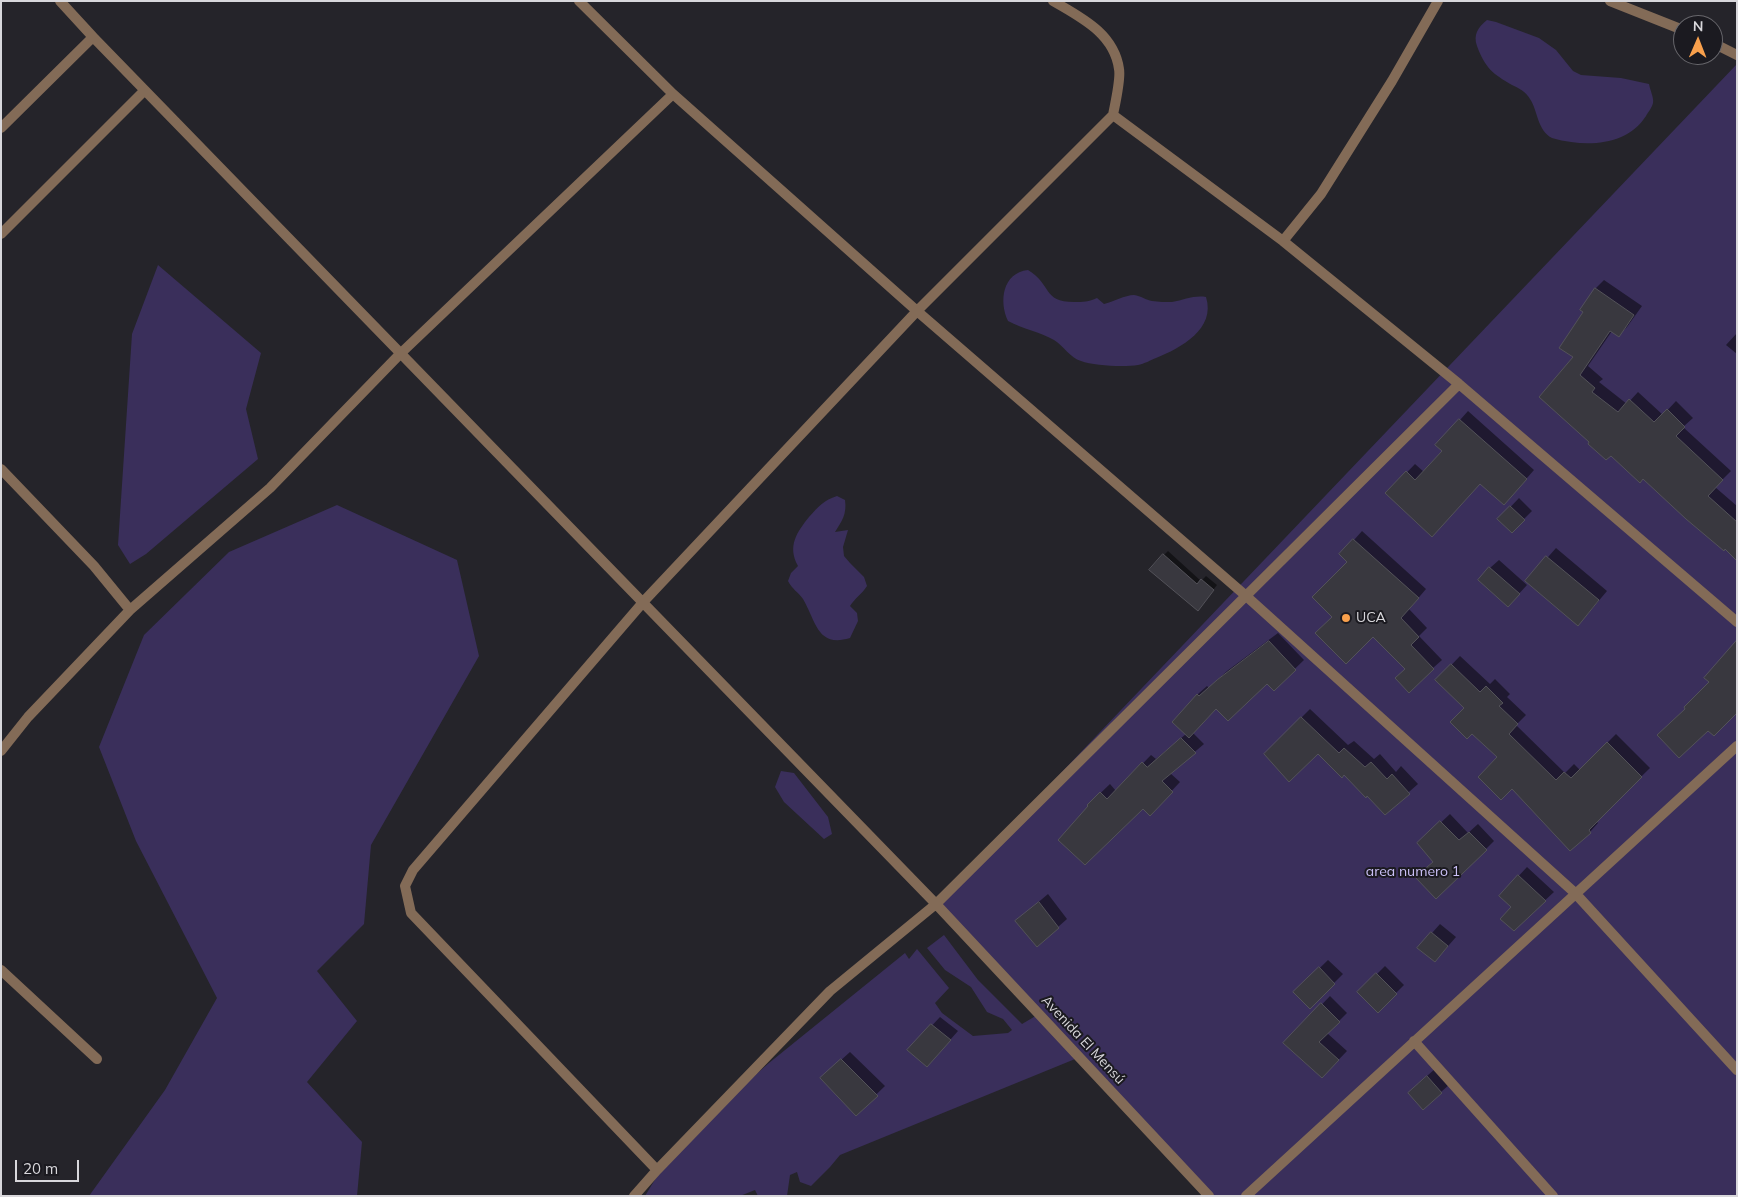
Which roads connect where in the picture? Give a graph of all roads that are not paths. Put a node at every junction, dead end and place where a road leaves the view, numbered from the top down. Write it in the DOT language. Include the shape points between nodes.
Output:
graph roads {
  1 [pos="60,1"];
  2 [pos="580,1"];
  3 [pos="1053,1"];
  4 [pos="1438,1"];
  5 [pos="1610,1"];
  6 [pos="1673,26"];
  7 [pos="92,37"];
  8 [pos="1723,48"];
  9 [pos="1737,55"];
  10 [pos="144,91"];
  11 [pos="673,94"];
  12 [pos="1113,115"];
  13 [pos="1,128"];
  14 [pos="1,234"];
  15 [pos="1283,241"];
  16 [pos="917,311"];
  17 [pos="400,354"];
  18 [pos="1459,384"];
  19 [pos="1,469"];
  20 [pos="1245,596"];
  21 [pos="642,603"];
  22 [pos="130,610"];
  23 [pos="1737,622"];
  24 [pos="1737,746"];
  25 [pos="1,751"];
  26 [pos="1576,893"];
  27 [pos="936,904"];
  28 [pos="1,970"];
  29 [pos="1414,1041"];
  30 [pos="97,1059"];
  31 [pos="1737,1070"];
  32 [pos="657,1170"];
  33 [pos="634,1196"];
  34 [pos="1209,1196"];
  35 [pos="1246,1196"];
  36 [pos="1553,1196"];
  1 -- 7 [label="street, Avenida El Mensú"];
  2 -- 11 [label="street"];
  3 -- 12 [label="street" via="1091,23 1111,45 1120,69"];
  4 -- 15 [label="street" via="1321,194"];
  5 -- 6 [label="street"];
  7 -- 10 [label="street, Avenida El Mensú"];
  7 -- 13 [label="street"];
  8 -- 9 [label="street"];
  10 -- 14 [label="street"];
  10 -- 17 [label="street, Avenida El Mensú"];
  11 -- 16 [label="street"];
  11 -- 17 [label="street"];
  12 -- 15 [label="street"];
  12 -- 16 [label="street"];
  15 -- 18 [label="street"];
  16 -- 20 [label="street"];
  16 -- 21 [label="street"];
  17 -- 21 [label="street, Avenida El Mensú"];
  17 -- 22 [label="street" via="270,488"];
  18 -- 20 [label="street"];
  18 -- 23 [label="street"];
  19 -- 22 [label="street" via="94,566"];
  20 -- 26 [label="street"];
  20 -- 27 [label="street"];
  21 -- 27 [label="street, Avenida El Mensú"];
  21 -- 32 [label="street" via="413,870 405,886 411,913"];
  22 -- 25 [label="street" via="28,717"];
  24 -- 26 [label="street"];
  26 -- 29 [label="street"];
  26 -- 31 [label="street"];
  27 -- 32 [label="street" via="830,991"];
  27 -- 34 [label="street, Avenida El Mensú"];
  28 -- 30 [label="street"];
  29 -- 35 [label="street"];
  29 -- 36 [label="street"];
  32 -- 33 [label="street"];
}
